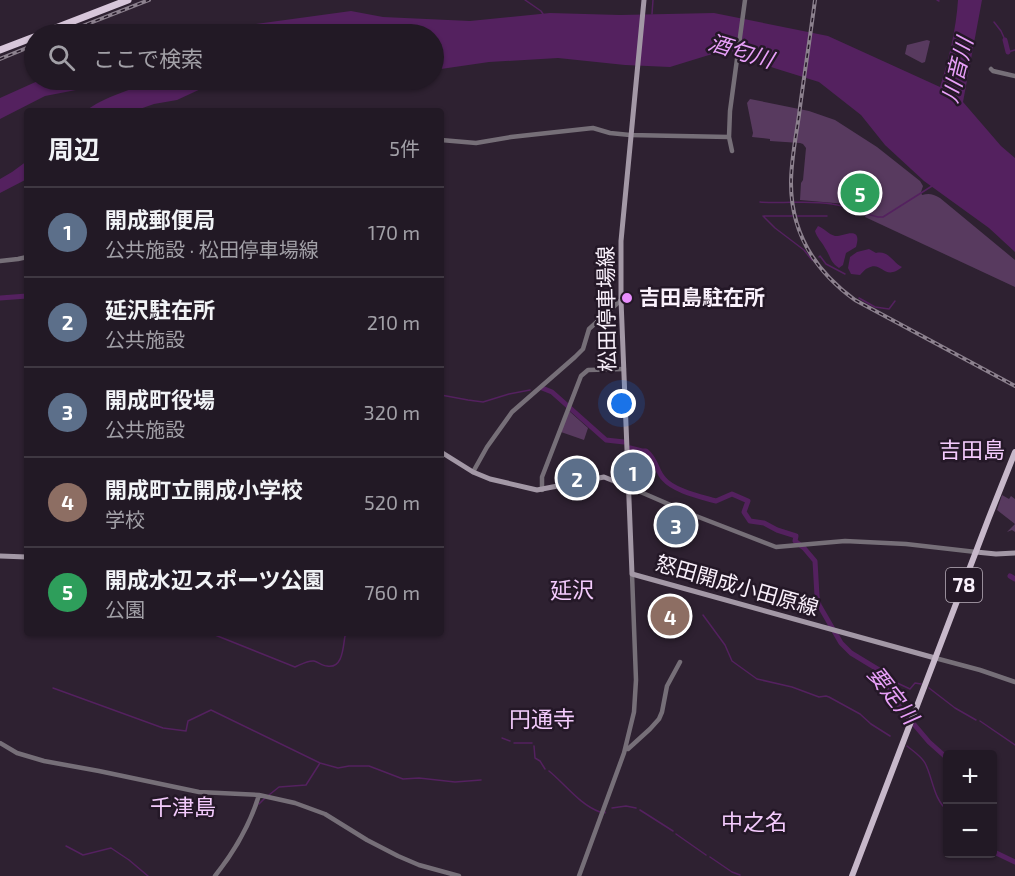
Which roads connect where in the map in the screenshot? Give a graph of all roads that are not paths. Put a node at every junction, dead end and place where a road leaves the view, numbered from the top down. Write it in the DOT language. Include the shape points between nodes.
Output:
graph roads {
  1 [pos="128,0"];
  2 [pos="644,0"];
  3 [pos="745,0"];
  4 [pos="66,24"];
  5 [pos="24,41"];
  6 [pos="0,50"];
  7 [pos="991,69"];
  8 [pos="1015,76"];
  9 [pos="630,133"];
  10 [pos="729,137"];
  11 [pos="444,140"];
  12 [pos="732,151"];
  13 [pos="24,257"];
  14 [pos="0,261"];
  15 [pos="621,300"];
  16 [pos="624,369"];
  17 [pos="1015,452"];
  18 [pos="444,454"];
  19 [pos="473,472"];
  20 [pos="629,487"];
  21 [pos="542,490"];
  22 [pos="976,552"];
  23 [pos="1015,553"];
  24 [pos="0,556"];
  25 [pos="24,557"];
  26 [pos="632,574"];
  27 [pos="935,658"];
  28 [pos="680,662"];
  29 [pos="1015,682"];
  30 [pos="0,743"];
  31 [pos="625,749"];
  32 [pos="259,795"];
  33 [pos="215,876"];
  34 [pos="459,876"];
  35 [pos="579,876"];
  36 [pos="852,876"];
  1 -- 4 [label="highway"];
  2 -- 9 [label="main road, 松田停車場線"];
  3 -- 10 [label="street"];
  5 -- 6 [label="highway"];
  7 -- 8 [label="street"];
  9 -- 10 [label="street"];
  9 -- 11 [label="street" via="593,128 476,143"];
  9 -- 15 [label="main road, 松田停車場線" via="621,241"];
  10 -- 12 [label="street"];
  13 -- 14 [label="street"];
  15 -- 16 [label="main road, 松田停車場線"];
  15 -- 19 [label="street" via="591,326 583,349 512,412"];
  16 -- 20 [label="main road, 松田停車場線"];
  16 -- 21 [label="street" via="588,370 581,376 542,477"];
  17 -- 22 [label="main road, 78"];
  18 -- 19 [label="main road"];
  19 -- 21 [label="main road"];
  20 -- 21 [label="main road" via="604,477"];
  20 -- 22 [label="street" via="776,547 845,541"];
  20 -- 26 [label="main road, 怒田開成小田原線"];
  22 -- 23 [label="main road"];
  22 -- 27 [label="main road, 78"];
  24 -- 25 [label="main road"];
  26 -- 27 [label="main road, 怒田開成小田原線"];
  26 -- 31 [label="street" via="636,695"];
  27 -- 29 [label="street"];
  27 -- 36 [label="main road, 78"];
  28 -- 31 [label="street" via="659,719"];
  30 -- 32 [label="street" via="44,761 199,792"];
  31 -- 35 [label="street"];
  32 -- 33 [label="street" via="245,830"];
  32 -- 34 [label="street" via="326,814 398,856"];
}
